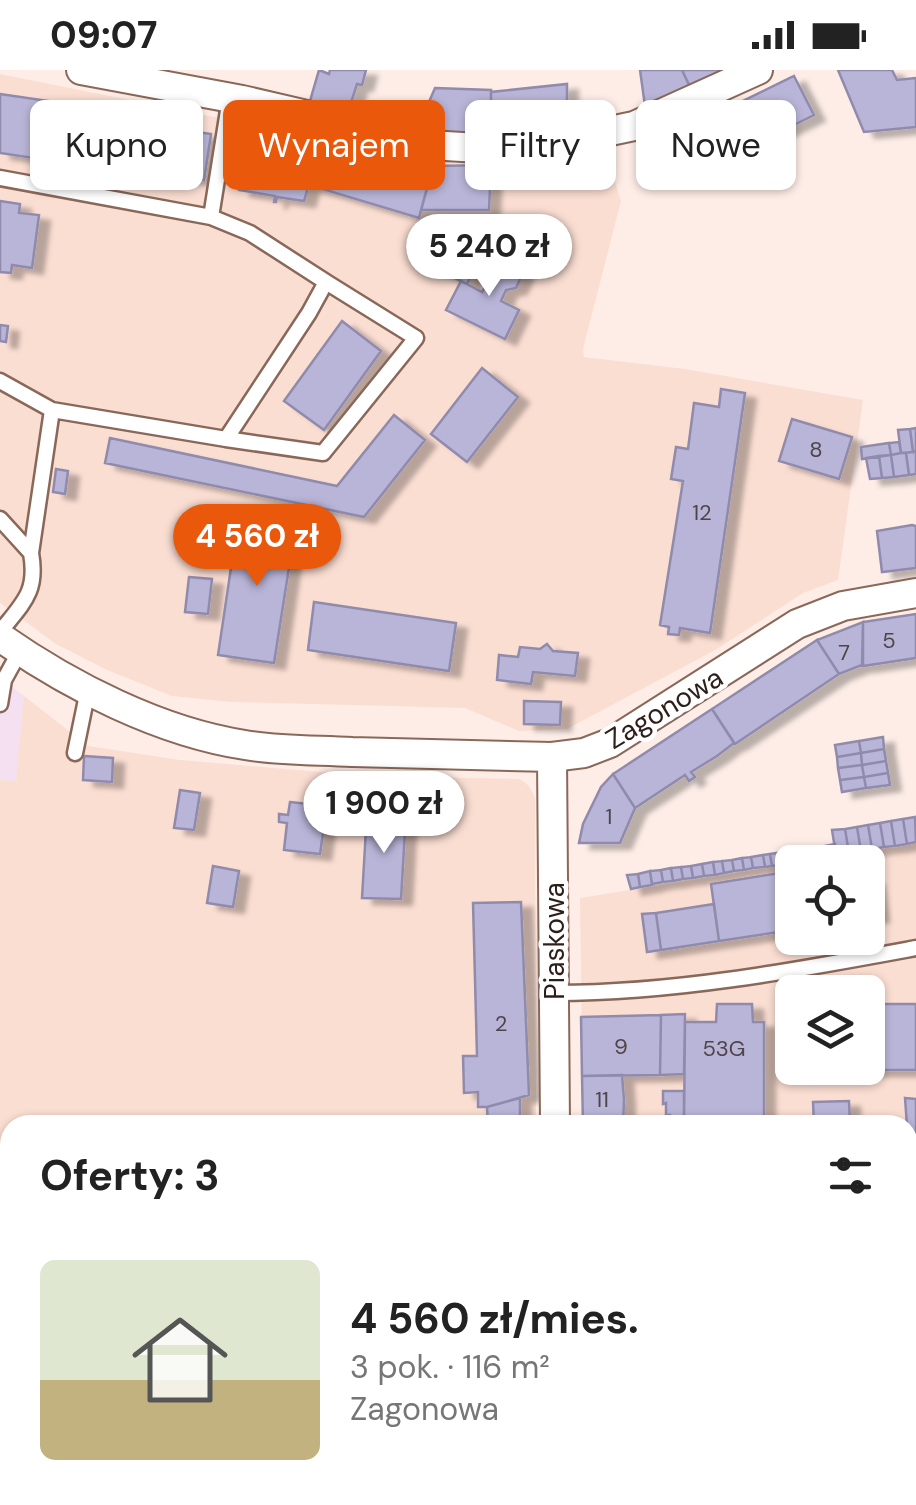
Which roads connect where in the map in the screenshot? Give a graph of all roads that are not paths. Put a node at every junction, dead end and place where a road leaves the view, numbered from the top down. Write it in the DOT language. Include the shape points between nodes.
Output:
graph roads {
  1 [pos="81,70"];
  2 [pos="758,70"];
  3 [pos="230,98"];
  4 [pos="0,178"];
  5 [pos="211,217"];
  6 [pos="326,282"];
  7 [pos="0,381"];
  8 [pos="52,410"];
  9 [pos="226,440"];
  10 [pos="0,520"];
  11 [pos="32,553"];
  12 [pos="916,593"];
  13 [pos="7,640"];
  14 [pos="88,690"];
  15 [pos="0,704"];
  16 [pos="75,754"];
  17 [pos="552,757"];
  18 [pos="916,948"];
  19 [pos="554,993"];
  20 [pos="555,1115"];
  1 -- 3 [label="street"];
  2 -- 3 [label="street" via="602,135 480,148 412,144"];
  3 -- 5 [label="lane"];
  4 -- 5 [label="lane"];
  5 -- 6 [label="lane" via="250,232"];
  6 -- 9 [label="lane"];
  6 -- 9 [label="lane" via="416,338 323,454"];
  7 -- 8 [label="lane"];
  8 -- 9 [label="lane"];
  8 -- 11 [label="lane"];
  10 -- 11 [label="lane"];
  11 -- 13 [label="lane" via="32,590"];
  12 -- 17 [label="street, Zagonowa" via="819,614 610,743"];
  13 -- 14 [label="street, Zagonowa"];
  13 -- 15 [label="lane"];
  14 -- 16 [label="lane"];
  14 -- 17 [label="street, Zagonowa" via="182,730 246,746"];
  17 -- 19 [label="street, Piaskowa"];
  18 -- 19 [label="lane" via="686,985"];
  19 -- 20 [label="street, Piaskowa"];
}
